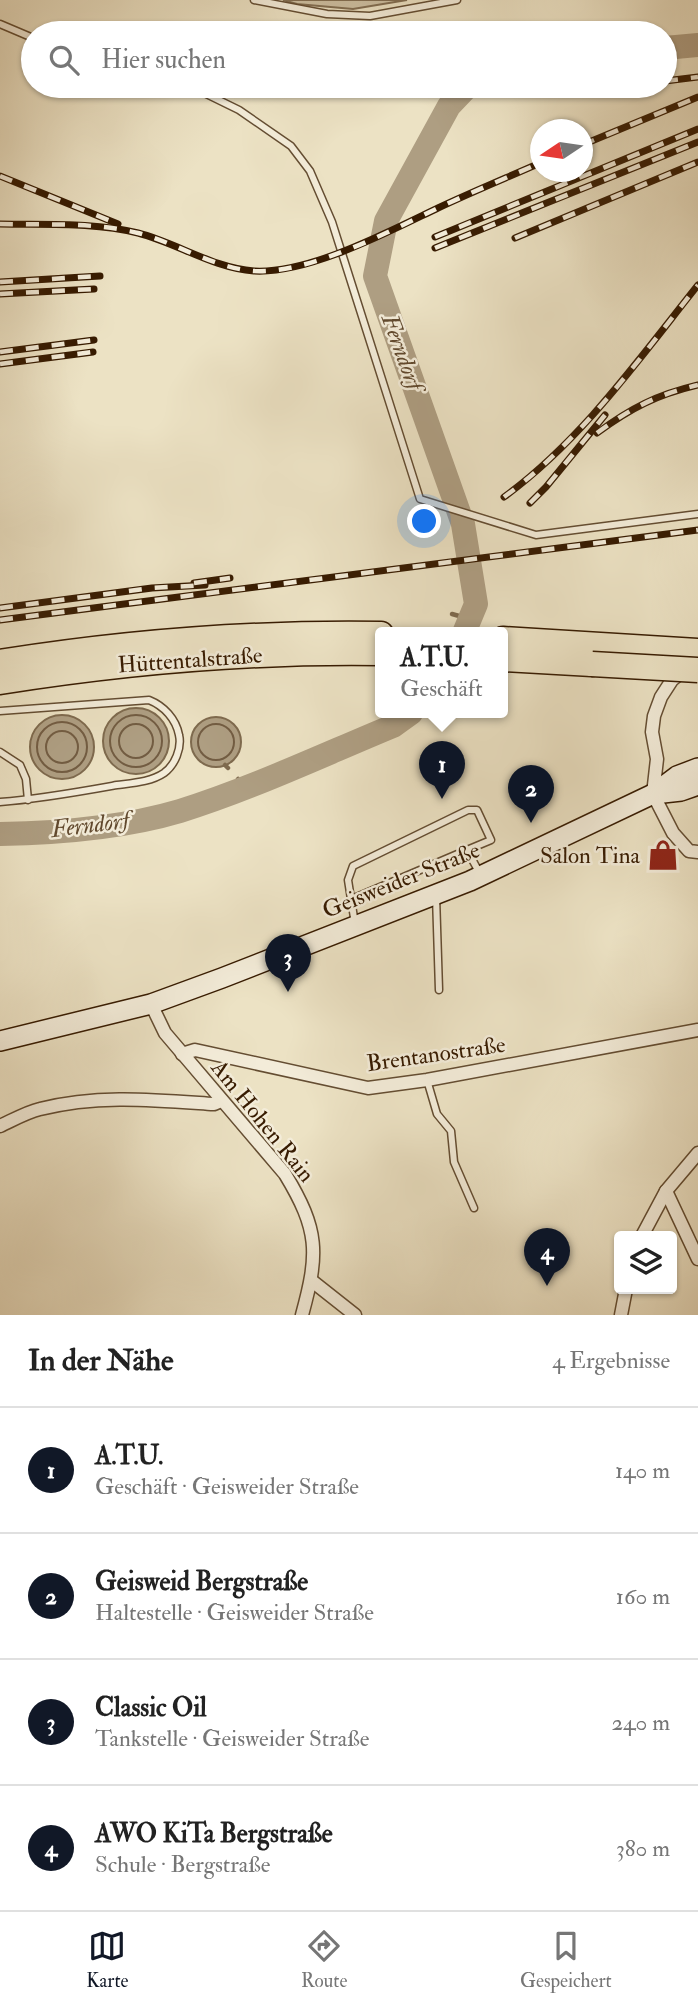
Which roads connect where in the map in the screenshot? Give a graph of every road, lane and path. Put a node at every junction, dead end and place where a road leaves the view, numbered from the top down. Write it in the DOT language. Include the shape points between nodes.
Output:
graph roads {
  1 [pos="254,0"];
  2 [pos="457,0"];
  3 [pos="0,24"];
  4 [pos="21,33"];
  5 [pos="214,98"];
  6 [pos="698,514"];
  7 [pos="508,639"];
  8 [pos="369,643"];
  9 [pos="698,651"];
  10 [pos="508,659"];
  11 [pos="0,662"];
  12 [pos="698,662"];
  13 [pos="698,670"];
  14 [pos="0,682"];
  15 [pos="0,711"];
  16 [pos="0,752"];
  17 [pos="698,768"];
  18 [pos="698,785"];
  19 [pos="653,794"];
  20 [pos="28,800"];
  21 [pos="0,802"];
  22 [pos="467,850"];
  23 [pos="698,852"];
  24 [pos="481,875"];
  25 [pos="436,895"];
  26 [pos="352,898"];
  27 [pos="356,926"];
  28 [pos="439,990"];
  29 [pos="151,1004"];
  30 [pos="698,1030"];
  31 [pos="0,1041"];
  32 [pos="181,1054"];
  33 [pos="427,1080"];
  34 [pos="221,1101"];
  35 [pos="0,1126"];
  36 [pos="698,1153"];
  37 [pos="666,1191"];
  38 [pos="474,1208"];
  39 [pos="645,1231"];
  40 [pos="698,1259"];
  41 [pos="312,1281"];
  42 [pos="625,1294"];
  43 [pos="302,1315"];
  44 [pos="355,1315"];
  45 [pos="621,1315"];
  1 -- 2 [label="lane" via="327,14 370,16"];
  3 -- 4 [label="lane"];
  5 -- 6 [label="lane" via="291,146 310,171 332,222 420,499 536,535"];
  7 -- 9 [label="highway"];
  8 -- 11 [label="highway, Hüttentalstraße" via="194,639"];
  8 -- 14 [label="highway, Hüttentalstraße" via="130,663"];
  10 -- 13 [label="highway, bridge"];
  12 -- 19 [label="street" via="672,680 654,716 657,759"];
  15 -- 20 [label="lane" via="149,700 169,714 180,737 176,759 151,779"];
  16 -- 20 [label="lane" via="20,765"];
  17 -- 19 [label="main road, Geisweider Straße" via="677,776"];
  18 -- 19 [label="main road, Geisweider Straße"];
  19 -- 23 [label="street" via="673,833 689,851"];
  19 -- 24 [label="main road, Geisweider Straße"];
  20 -- 21 [label="lane"];
  22 -- 24 [label="lane"];
  22 -- 26 [label="lane"];
  22 -- 26 [label="lane" via="491,840 477,810 468,810 353,866 348,880"];
  24 -- 25 [label="main road, Geisweider Straße"];
  25 -- 27 [label="main road, Geisweider Straße"];
  25 -- 28 [label="lane"];
  26 -- 27 [label="lane"];
  27 -- 29 [label="main road, Geisweider Straße"];
  29 -- 31 [label="main road, Geisweider Straße"];
  29 -- 32 [label="street, Am Hohen Rain"];
  30 -- 33 [label="street, Brentanostraße"];
  32 -- 33 [label="street, Brentanostraße" via="195,1050 368,1088"];
  32 -- 34 [label="street, Am Hohen Rain"];
  33 -- 38 [label="lane" via="437,1114 451,1131 454,1162"];
  34 -- 35 [label="street" via="82,1101 37,1110"];
  34 -- 41 [label="street, Am Hohen Rain" via="298,1195 314,1239"];
  36 -- 37 [label="street"];
  37 -- 39 [label="street"];
  37 -- 40 [label="street"];
  41 -- 43 [label="street, Am Hohen Rain"];
  41 -- 44 [label="street"];
  42 -- 45 [label="street"];
}
